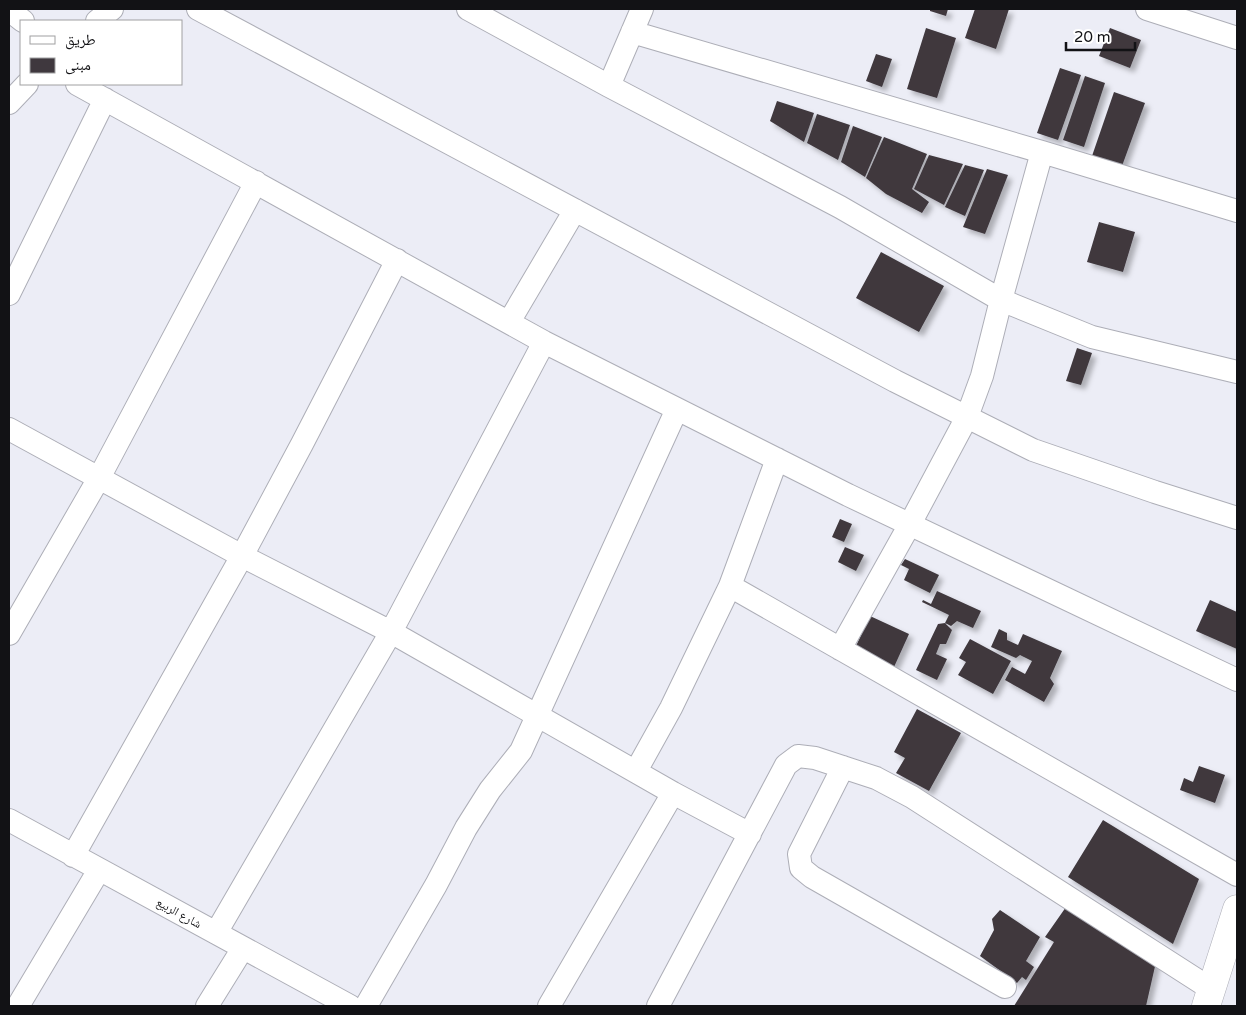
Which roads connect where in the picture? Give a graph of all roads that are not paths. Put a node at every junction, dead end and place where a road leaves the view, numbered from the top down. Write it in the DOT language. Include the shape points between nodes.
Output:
graph roads {
  1 [pos="112,9"];
  2 [pos="198,9"];
  3 [pos="468,9"];
  4 [pos="642,9"];
  5 [pos="1147,9"];
  6 [pos="9,10"];
  7 [pos="22,20"];
  8 [pos="98,20"];
  9 [pos="632,32"];
  10 [pos="1237,38"];
  11 [pos="26,85"];
  12 [pos="79,85"];
  13 [pos="609,86"];
  14 [pos="105,99"];
  15 [pos="9,104"];
  16 [pos="1042,152"];
  17 [pos="256,182"];
  18 [pos="575,210"];
  19 [pos="1237,211"];
  20 [pos="397,260"];
  21 [pos="9,294"];
  22 [pos="1001,300"];
  23 [pos="509,322"];
  24 [pos="544,342"];
  25 [pos="1237,372"];
  26 [pos="677,409"];
  27 [pos="967,417"];
  28 [pos="9,429"];
  29 [pos="777,459"];
  30 [pos="99,478"];
  31 [pos="1237,518"];
  32 [pos="910,524"];
  33 [pos="242,556"];
  34 [pos="730,586"];
  35 [pos="391,632"];
  36 [pos="9,634"];
  37 [pos="840,649"];
  38 [pos="1237,680"];
  39 [pos="538,715"];
  40 [pos="843,767"];
  41 [pos="636,771"];
  42 [pos="673,793"];
  43 [pos="9,820"];
  44 [pos="750,834"];
  45 [pos="73,856"];
  46 [pos="99,870"];
  47 [pos="1237,875"];
  48 [pos="1237,910"];
  49 [pos="216,933"];
  50 [pos="243,948"];
  51 [pos="1005,987"];
  52 [pos="1208,998"];
  53 [pos="18,1006"];
  54 [pos="207,1006"];
  55 [pos="350,1006"];
  56 [pos="366,1006"];
  57 [pos="548,1006"];
  58 [pos="658,1006"];
  1 -- 8 [label="street"];
  2 -- 18 [label="street"];
  3 -- 13 [label="street"];
  4 -- 9 [label="street"];
  5 -- 10 [label="street"];
  6 -- 7 [label="street"];
  9 -- 13 [label="street"];
  9 -- 16 [label="street"];
  11 -- 15 [label="street"];
  12 -- 14 [label="street"];
  13 -- 22 [label="street" via="840,207"];
  14 -- 17 [label="street"];
  14 -- 21 [label="street"];
  16 -- 19 [label="street"];
  16 -- 22 [label="street"];
  17 -- 20 [label="street"];
  17 -- 30 [label="street"];
  18 -- 23 [label="street"];
  18 -- 27 [label="street"];
  20 -- 23 [label="street"];
  20 -- 33 [label="street"];
  22 -- 25 [label="street" via="1092,337"];
  22 -- 27 [label="street" via="982,376"];
  23 -- 24 [label="street"];
  24 -- 26 [label="street"];
  24 -- 35 [label="street"];
  26 -- 29 [label="street"];
  26 -- 39 [label="street"];
  27 -- 31 [label="street" via="1033,450"];
  27 -- 32 [label="street"];
  28 -- 30 [label="street"];
  29 -- 32 [label="street"];
  29 -- 34 [label="street"];
  30 -- 33 [label="street"];
  30 -- 36 [label="street"];
  32 -- 37 [label="street"];
  32 -- 38 [label="street"];
  33 -- 35 [label="street"];
  33 -- 45 [label="street"];
  34 -- 37 [label="street"];
  34 -- 41 [label="street" via="672,708"];
  35 -- 39 [label="street"];
  35 -- 49 [label="street"];
  37 -- 47 [label="street"];
  39 -- 41 [label="street"];
  39 -- 56 [label="street" via="521,751 490,790 466,828"];
  40 -- 44 [label="street" via="798,756 786,765"];
  40 -- 51 [label="street" via="799,854 801,868"];
  40 -- 52 [label="street" via="876,778 912,797"];
  41 -- 42 [label="street"];
  42 -- 44 [label="street"];
  42 -- 57 [label="street"];
  43 -- 45 [label="street, شارع الربيع"];
  44 -- 58 [label="street"];
  45 -- 46 [label="street, شارع الربيع"];
  46 -- 49 [label="street, شارع الربيع"];
  46 -- 53 [label="street"];
  48 -- 52 [label="main road"];
  49 -- 50 [label="street, شارع الربيع"];
  50 -- 54 [label="street"];
  50 -- 55 [label="street, شارع الربيع"];
}
